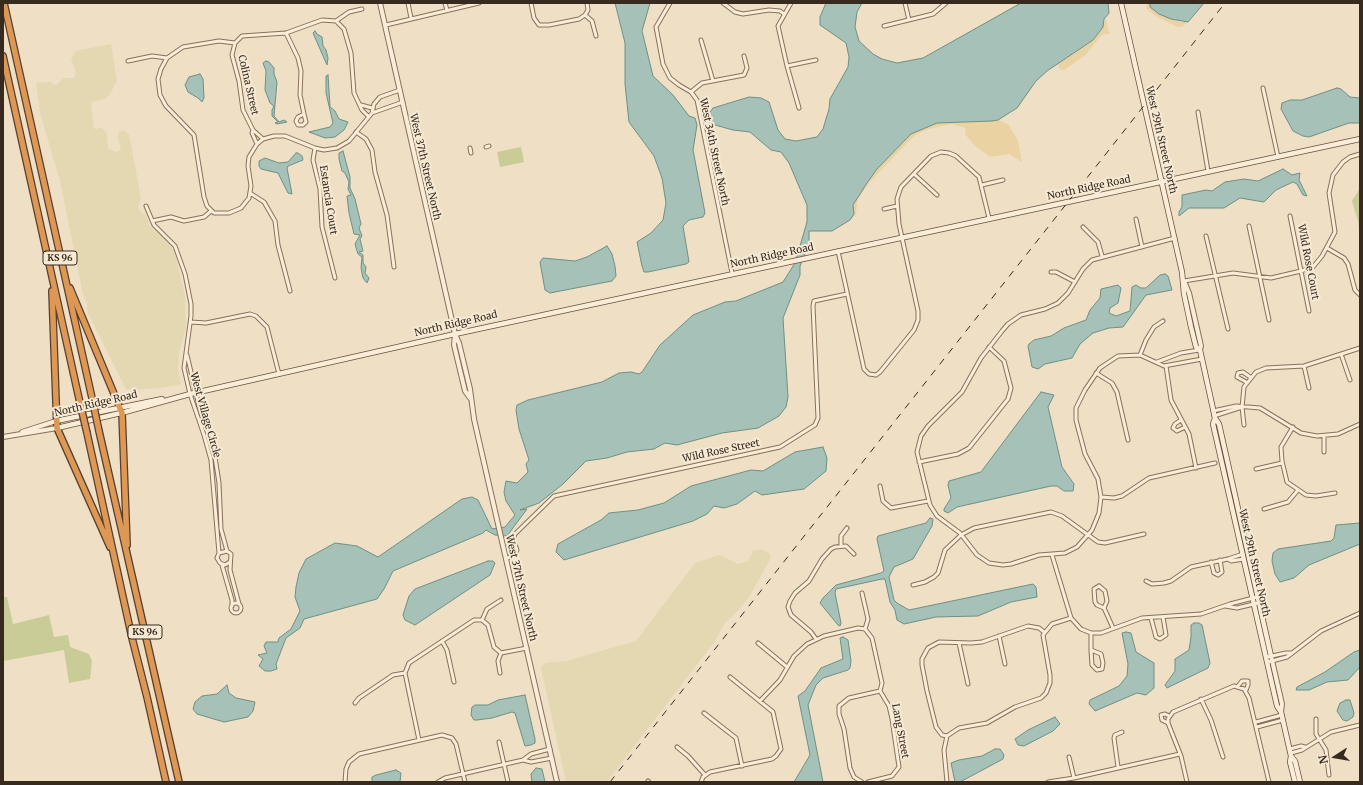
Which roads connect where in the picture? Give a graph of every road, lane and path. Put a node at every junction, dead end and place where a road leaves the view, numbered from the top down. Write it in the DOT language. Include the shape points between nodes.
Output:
graph roads {
  1 [pos="4,3"];
  2 [pos="380,3"];
  3 [pos="408,3"];
  4 [pos="445,3"];
  5 [pos="480,3"];
  6 [pos="531,3"];
  7 [pos="587,3"];
  8 [pos="670,3"];
  9 [pos="723,3"];
  10 [pos="791,3"];
  11 [pos="905,3"];
  12 [pos="946,3"];
  13 [pos="1121,3"];
  14 [pos="362,9"];
  15 [pos="447,10"];
  16 [pos="784,14"];
  17 [pos="585,15"];
  18 [pos="411,18"];
  19 [pos="909,20"];
  20 [pos="336,21"];
  21 [pos="386,24"];
  22 [pos="884,26"];
  23 [pos="286,33"];
  24 [pos="596,36"];
  25 [pos="701,40"];
  26 [pos="235,43"];
  27 [pos="3,56"];
  28 [pos="744,56"];
  29 [pos="168,58"];
  30 [pos="816,60"];
  31 [pos="128,61"];
  32 [pos="787,66"];
  33 [pos="713,81"];
  34 [pos="1262,88"];
  35 [pos="400,90"];
  36 [pos="691,92"];
  37 [pos="402,102"];
  38 [pos="361,105"];
  39 [pos="372,108"];
  40 [pos="799,108"];
  41 [pos="1198,112"];
  42 [pos="372,113"];
  43 [pos="304,114"];
  44 [pos="368,116"];
  45 [pos="253,130"];
  46 [pos="356,132"];
  47 [pos="263,139"];
  48 [pos="1360,139"];
  49 [pos="257,144"];
  50 [pos="315,148"];
  51 [pos="470,148"];
  52 [pos="471,153"];
  53 [pos="1360,154"];
  54 [pos="1278,157"];
  55 [pos="421,161"];
  56 [pos="416,162"];
  57 [pos="1208,172"];
  58 [pos="914,174"];
  59 [pos="1003,180"];
  60 [pos="1162,182"];
  61 [pos="982,185"];
  62 [pos="250,193"];
  63 [pos="937,195"];
  64 [pos="146,206"];
  65 [pos="897,206"];
  66 [pos="884,208"];
  67 [pos="211,211"];
  68 [pos="1290,216"];
  69 [pos="989,218"];
  70 [pos="1136,219"];
  71 [pos="152,221"];
  72 [pos="1249,226"];
  73 [pos="1083,227"];
  74 [pos="1206,236"];
  75 [pos="43,237"];
  76 [pos="902,237"];
  77 [pos="1175,238"];
  78 [pos="1142,247"];
  79 [pos="57,248"];
  80 [pos="1327,248"];
  81 [pos="838,251"];
  82 [pos="1102,256"];
  83 [pos="394,267"];
  84 [pos="1301,271"];
  85 [pos="1051,272"];
  86 [pos="732,273"];
  87 [pos="1215,275"];
  88 [pos="1260,277"];
  89 [pos="335,278"];
  90 [pos="1184,281"];
  91 [pos="1075,282"];
  92 [pos="290,291"];
  93 [pos="847,294"];
  94 [pos="1360,295"];
  95 [pos="1309,311"];
  96 [pos="1269,320"];
  97 [pos="1163,321"];
  98 [pos="191,322"];
  99 [pos="1228,329"];
  100 [pos="455,334"];
  101 [pos="989,347"];
  102 [pos="1360,348"];
  103 [pos="1200,350"];
  104 [pos="186,354"];
  105 [pos="1341,354"];
  106 [pos="1140,356"];
  107 [pos="1202,359"];
  108 [pos="1157,362"];
  109 [pos="1166,366"];
  110 [pos="1304,366"];
  111 [pos="1096,373"];
  112 [pos="279,374"];
  113 [pos="1250,377"];
  114 [pos="1350,380"];
  115 [pos="1246,382"];
  116 [pos="1309,388"];
  117 [pos="196,393"];
  118 [pos="190,394"];
  119 [pos="1242,407"];
  120 [pos="121,410"];
  121 [pos="1214,415"];
  122 [pos="1181,420"];
  123 [pos="57,424"];
  124 [pos="1359,424"];
  125 [pos="1244,425"];
  126 [pos="1185,427"];
  127 [pos="1293,427"];
  128 [pos="1360,429"];
  129 [pos="1324,436"];
  130 [pos="5,437"];
  131 [pos="1128,440"];
  132 [pos="1324,452"];
  133 [pos="919,462"];
  134 [pos="1282,463"];
  135 [pos="1215,464"];
  136 [pos="1196,468"];
  137 [pos="1256,469"];
  138 [pos="880,486"];
  139 [pos="1298,490"];
  140 [pos="1334,493"];
  141 [pos="1101,497"];
  142 [pos="928,501"];
  143 [pos="1264,509"];
  144 [pos="847,528"];
  145 [pos="1144,534"];
  146 [pos="961,535"];
  147 [pos="1088,535"];
  148 [pos="841,546"];
  149 [pos="227,550"];
  150 [pos="219,553"];
  151 [pos="854,554"];
  152 [pos="1052,555"];
  153 [pos="1246,556"];
  154 [pos="506,559"];
  155 [pos="1220,560"];
  156 [pos="230,562"];
  157 [pos="1211,562"];
  158 [pos="222,565"];
  159 [pos="117,568"];
  160 [pos="129,569"];
  161 [pos="1146,581"];
  162 [pos="913,585"];
  163 [pos="862,593"];
  164 [pos="1255,598"];
  165 [pos="501,600"];
  166 [pos="239,604"];
  167 [pos="1256,604"];
  168 [pos="232,606"];
  169 [pos="1223,606"];
  170 [pos="1104,608"];
  171 [pos="1360,612"];
  172 [pos="1163,617"];
  173 [pos="1071,618"];
  174 [pos="1151,618"];
  175 [pos="482,620"];
  176 [pos="1113,628"];
  177 [pos="865,629"];
  178 [pos="1044,632"];
  179 [pos="1091,633"];
  180 [pos="999,636"];
  181 [pos="816,639"];
  182 [pos="442,641"];
  183 [pos="958,643"];
  184 [pos="758,644"];
  185 [pos="527,648"];
  186 [pos="920,650"];
  187 [pos="1091,650"];
  188 [pos="501,653"];
  189 [pos="925,653"];
  190 [pos="1292,653"];
  191 [pos="1281,654"];
  192 [pos="1282,658"];
  193 [pos="1269,659"];
  194 [pos="1005,664"];
  195 [pos="787,667"];
  196 [pos="405,673"];
  197 [pos="500,673"];
  198 [pos="730,677"];
  199 [pos="454,682"];
  200 [pos="968,684"];
  201 [pos="1238,686"];
  202 [pos="1246,690"];
  203 [pos="880,691"];
  204 [pos="1201,699"];
  205 [pos="760,701"];
  206 [pos="355,703"];
  207 [pos="704,713"];
  208 [pos="1169,716"];
  209 [pos="1282,716"];
  210 [pos="1316,719"];
  211 [pos="1256,722"];
  212 [pos="1168,723"];
  213 [pos="1360,725"];
  214 [pos="1257,727"];
  215 [pos="1122,732"];
  216 [pos="947,736"];
  217 [pos="419,740"];
  218 [pos="1320,740"];
  219 [pos="499,742"];
  220 [pos="677,747"];
  221 [pos="550,749"];
  222 [pos="1291,753"];
  223 [pos="1180,754"];
  224 [pos="1069,757"];
  225 [pos="1223,757"];
  226 [pos="552,758"];
  227 [pos="523,760"];
  228 [pos="504,764"];
  229 [pos="742,766"];
  230 [pos="1118,767"];
  231 [pos="463,774"];
  232 [pos="705,775"];
  233 [pos="1329,775"];
  234 [pos="1074,778"];
  235 [pos="701,781"];
  236 [pos="880,781"];
  237 [pos="166,782"];
  238 [pos="179,782"];
  239 [pos="346,782"];
  240 [pos="438,782"];
  241 [pos="465,782"];
  242 [pos="508,782"];
  243 [pos="557,782"];
  244 [pos="862,782"];
  245 [pos="868,782"];
  246 [pos="947,782"];
  247 [pos="1048,782"];
  248 [pos="1187,782"];
  249 [pos="1269,782"];
  250 [pos="1295,782"];
  251 [pos="1300,782"];
  1 -- 79 [label="highway, KS 96"];
  2 -- 21 [label="street, West 37th Street North"];
  3 -- 18 [label="street"];
  4 -- 15 [label="street"];
  5 -- 15 [label="street"];
  6 -- 17 [label="street" via="534,18 539,24 549,25"];
  7 -- 17 [label="street" via="588,10"];
  8 -- 36 [label="street, West 34th Street North" via="656,28 663,64 674,82"];
  9 -- 16 [label="street" via="735,12 743,14 769,10"];
  10 -- 16 [label="street"];
  11 -- 19 [label="street"];
  12 -- 19 [label="street" via="933,14"];
  13 -- 60 [label="main road, West 29th Street North"];
  14 -- 20 [label="street" via="349,12"];
  15 -- 18 [label="street"];
  16 -- 32 [label="street" via="778,30"];
  17 -- 24 [label="street" via="592,21"];
  18 -- 21 [label="street"];
  19 -- 22 [label="street"];
  20 -- 23 [label="street" via="322,20"];
  20 -- 38 [label="street" via="346,34 352,62 354,93"];
  21 -- 35 [label="street, West 37th Street North"];
  23 -- 26 [label="street" via="246,35"];
  23 -- 43 [label="street" via="299,62"];
  25 -- 33 [label="street"];
  26 -- 29 [label="street" via="219,41 183,47"];
  26 -- 45 [label="street, Colina Street" via="232,55 240,81 243,110"];
  27 -- 75 [label="highway, KS 96"];
  28 -- 33 [label="street" via="747,68 744,75"];
  29 -- 31 [label="street" via="152,56"];
  29 -- 67 [label="street" via="159,73 160,95 166,106 194,135 204,197"];
  30 -- 32 [label="street"];
  32 -- 40 [label="street"];
  33 -- 36 [label="street" via="699,84"];
  34 -- 54 [label="street"];
  35 -- 37 [label="street, West 37th Street North"];
  35 -- 39 [label="street" via="380,97"];
  36 -- 86 [label="street, West 34th Street North" via="697,100"];
  37 -- 42 [label="street"];
  37 -- 56 [label="street, West 37th Street North"];
  38 -- 39 [label="street"];
  38 -- 44 [label="street"];
  39 -- 42 [label="street"];
  41 -- 57 [label="street"];
  42 -- 44 [label="street"];
  44 -- 46 [label="street"];
  45 -- 47 [label="street, Colina Street"];
  45 -- 49 [label="street, Colina Street"];
  46 -- 50 [label="street" via="349,141 337,148"];
  46 -- 83 [label="street" via="366,139 372,150 374,172 387,215"];
  47 -- 49 [label="street"];
  47 -- 50 [label="street" via="285,136"];
  48 -- 54 [label="main road, North Ridge Road"];
  49 -- 62 [label="street" via="249,157"];
  50 -- 89 [label="street, Estancia Court" via="313,160 320,189 322,227"];
  51 -- 52 [label="street"];
  53 -- 80 [label="street" via="1343,162 1333,175 1329,193 1335,232"];
  54 -- 57 [label="main road, North Ridge Road"];
  55 -- 56 [label="street"];
  56 -- 100 [label="street, West 37th Street North"];
  57 -- 60 [label="main road, North Ridge Road"];
  58 -- 61 [label="street" via="931,156 945,152 956,156 976,175"];
  58 -- 63 [label="street"];
  58 -- 65 [label="street" via="899,190"];
  59 -- 61 [label="street"];
  60 -- 69 [label="main road, North Ridge Road"];
  60 -- 77 [label="main road, West 29th Street North"];
  61 -- 69 [label="street"];
  62 -- 67 [label="street" via="245,203 235,211 218,214"];
  62 -- 92 [label="street" via="264,202 275,221 278,245"];
  64 -- 71 [label="street, West Village Circle"];
  65 -- 66 [label="street"];
  65 -- 76 [label="street"];
  67 -- 71 [label="street" via="204,217 184,221 171,217"];
  68 -- 84 [label="street, Wild Rose Court"];
  69 -- 76 [label="main road, North Ridge Road"];
  70 -- 78 [label="street"];
  71 -- 98 [label="street, West Village Circle" via="179,253 191,304"];
  72 -- 88 [label="street"];
  73 -- 82 [label="street" via="1098,242"];
  74 -- 87 [label="street"];
  75 -- 123 [label="highway" via="53,302"];
  75 -- 159 [label="highway, KS 96, bridge"];
  76 -- 81 [label="main road, North Ridge Road"];
  76 -- 93 [label="street" via="918,320 914,330 876,375 869,374 864,369"];
  77 -- 78 [label="street"];
  77 -- 90 [label="main road, West 29th Street North"];
  78 -- 82 [label="street"];
  79 -- 120 [label="highway" via="72,296"];
  79 -- 160 [label="highway, KS 96, bridge"];
  80 -- 84 [label="street" via="1317,264"];
  80 -- 94 [label="street" via="1344,258 1348,264 1353,287"];
  81 -- 86 [label="main road, North Ridge Road"];
  81 -- 93 [label="street"];
  82 -- 91 [label="street" via="1089,262"];
  84 -- 88 [label="street" via="1271,278"];
  84 -- 95 [label="street, Wild Rose Court"];
  85 -- 91 [label="street"];
  86 -- 100 [label="main road, North Ridge Road"];
  87 -- 88 [label="street" via="1233,273"];
  87 -- 90 [label="street"];
  87 -- 99 [label="street"];
  88 -- 96 [label="street"];
  90 -- 103 [label="main road, West 29th Street North" via="1191,327 1196,347"];
  91 -- 101 [label="street" via="1058,303 1021,315 1008,324"];
  93 -- 154 [label="street, Wild Rose Street" via="814,301 818,418 815,425 780,447 554,496 515,534 513,539 517,550"];
  97 -- 106 [label="street" via="1154,327"];
  98 -- 104 [label="street, West Village Circle"];
  98 -- 112 [label="street" via="206,323 250,314 260,319 267,327"];
  100 -- 112 [label="main road, North Ridge Road"];
  100 -- 154 [label="street, West 37th Street North" via="460,343"];
  101 -- 133 [label="street" via="958,397 924,431 918,444"];
  101 -- 133 [label="street" via="1004,361 1011,388 1008,398 969,448 958,454"];
  102 -- 105 [label="street"];
  103 -- 107 [label="main road, West 29th Street North"];
  103 -- 108 [label="street" via="1181,353"];
  104 -- 117 [label="street, West Village Circle"];
  104 -- 118 [label="street, West Village Circle" via="184,368"];
  105 -- 110 [label="street"];
  105 -- 114 [label="street"];
  106 -- 108 [label="street"];
  106 -- 111 [label="street" via="1118,356 1105,363"];
  107 -- 109 [label="street"];
  107 -- 121 [label="main road, West 29th Street North"];
  108 -- 109 [label="street"];
  109 -- 122 [label="street" via="1169,391"];
  110 -- 113 [label="street" via="1266,368"];
  110 -- 116 [label="street"];
  111 -- 131 [label="street" via="1112,383 1117,392"];
  111 -- 141 [label="street" via="1080,397 1076,408 1076,420 1085,454 1098,479"];
  112 -- 117 [label="main road, North Ridge Road"];
  113 -- 115 [label="street"];
  113 -- 115 [label="street" via="1243,372 1238,373 1237,377"];
  115 -- 119 [label="street"];
  117 -- 118 [label="main road, North Ridge Road"];
  117 -- 149 [label="street, West Village Circle" via="215,457 220,524"];
  118 -- 120 [label="main road, North Ridge Road"];
  118 -- 150 [label="street, West Village Circle" via="211,460"];
  119 -- 121 [label="street" via="1236,406"];
  119 -- 125 [label="street"];
  119 -- 127 [label="street" via="1260,408"];
  120 -- 123 [label="main road, North Ridge Road"];
  120 -- 160 [label="highway"];
  121 -- 153 [label="main road, West 29th Street North"];
  122 -- 126 [label="street"];
  122 -- 126 [label="street" via="1173,428 1177,431"];
  123 -- 130 [label="street, North Ridge Road"];
  123 -- 159 [label="highway"];
  124 -- 128 [label="street"];
  124 -- 129 [label="street" via="1338,434"];
  126 -- 136 [label="street" via="1189,434"];
  127 -- 129 [label="street" via="1310,435"];
  127 -- 134 [label="street" via="1281,448"];
  129 -- 132 [label="street"];
  133 -- 142 [label="street"];
  134 -- 137 [label="street"];
  134 -- 139 [label="street" via="1287,482"];
  135 -- 136 [label="street"];
  136 -- 141 [label="street" via="1149,478 1118,497"];
  138 -- 142 [label="street" via="883,501 891,508"];
  139 -- 140 [label="street" via="1306,495 1316,496"];
  139 -- 143 [label="street" via="1288,502"];
  141 -- 147 [label="street" via="1097,520"];
  142 -- 146 [label="street" via="933,512"];
  144 -- 148 [label="street" via="841,536"];
  145 -- 147 [label="street" via="1105,542 1098,542"];
  146 -- 147 [label="street" via="974,528 1051,512 1062,516"];
  146 -- 152 [label="street" via="977,555 989,563 1003,565 1039,555"];
  146 -- 162 [label="street" via="945,550 936,575 925,582"];
  147 -- 152 [label="street" via="1077,547 1065,553"];
  148 -- 151 [label="street" via="849,548"];
  148 -- 181 [label="street" via="831,549 822,559 812,577 795,593 788,607 791,615"];
  149 -- 150 [label="street"];
  149 -- 156 [label="street" via="232,557"];
  150 -- 158 [label="street" via="217,558"];
  152 -- 173 [label="street"];
  153 -- 155 [label="street"];
  153 -- 164 [label="main road, West 29th Street North"];
  154 -- 185 [label="street, West 37th Street North"];
  155 -- 157 [label="street"];
  155 -- 157 [label="street" via="1222,572 1218,575 1214,574"];
  156 -- 158 [label="street"];
  156 -- 166 [label="street"];
  157 -- 161 [label="street" via="1191,566 1171,581 1152,584"];
  158 -- 168 [label="street"];
  159 -- 237 [label="highway, KS 96"];
  160 -- 238 [label="highway, KS 96"];
  163 -- 177 [label="street" via="868,619"];
  164 -- 167 [label="main road, West 29th Street North"];
  164 -- 169 [label="street"];
  165 -- 175 [label="street" via="487,609"];
  166 -- 168 [label="street" via="235,603"];
  166 -- 168 [label="street" via="241,609 238,613 232,611"];
  167 -- 169 [label="street" via="1237,608"];
  167 -- 193 [label="main road, West 29th Street North"];
  169 -- 172 [label="street" via="1201,614"];
  170 -- 170 [label="street" via="1107,601 1105,591 1102,587 1097,587 1093,592 1095,602"];
  170 -- 176 [label="street"];
  171 -- 190 [label="street" via="1321,632"];
  172 -- 174 [label="street"];
  172 -- 174 [label="street" via="1166,635 1160,639 1156,637"];
  173 -- 178 [label="street" via="1052,624"];
  173 -- 179 [label="street" via="1081,629"];
  174 -- 176 [label="street" via="1133,620"];
  175 -- 182 [label="street" via="470,622"];
  175 -- 188 [label="street" via="488,625 494,647"];
  176 -- 179 [label="street" via="1101,633"];
  177 -- 181 [label="street" via="858,628"];
  177 -- 203 [label="street, Lang Street" via="872,638 882,683"];
  178 -- 180 [label="street" via="1040,628 1028,626"];
  178 -- 216 [label="street" via="1043,642 1050,675 1049,688 1040,698 1015,707 987,723 959,728"];
  179 -- 187 [label="street"];
  180 -- 183 [label="street" via="977,642"];
  180 -- 194 [label="street"];
  181 -- 195 [label="street" via="802,647"];
  182 -- 196 [label="street" via="409,663"];
  182 -- 199 [label="street" via="447,650"];
  183 -- 189 [label="street" via="939,642 928,648"];
  183 -- 200 [label="street"];
  184 -- 195 [label="street"];
  185 -- 188 [label="street"];
  185 -- 221 [label="street, West 37th Street North"];
  186 -- 189 [label="street"];
  187 -- 187 [label="street" via="1090,657 1094,668 1102,669 1101,654"];
  188 -- 197 [label="street" via="498,665"];
  189 -- 216 [label="street" via="922,665 936,727 942,735"];
  190 -- 191 [label="street"];
  190 -- 192 [label="street"];
  191 -- 192 [label="street"];
  191 -- 193 [label="street"];
  192 -- 193 [label="street"];
  193 -- 209 [label="main road, West 29th Street North" via="1277,706"];
  195 -- 205 [label="street" via="780,680"];
  196 -- 206 [label="street" via="393,675"];
  196 -- 217 [label="street"];
  198 -- 205 [label="street"];
  201 -- 202 [label="street"];
  201 -- 202 [label="street" via="1242,681 1248,681"];
  201 -- 204 [label="street"];
  202 -- 211 [label="street"];
  203 -- 236 [label="street, Lang Street" via="889,706 899,767 892,776"];
  203 -- 244 [label="street" via="849,698 840,706 839,714 850,768 854,777"];
  204 -- 208 [label="street"];
  204 -- 225 [label="street"];
  205 -- 229 [label="street" via="772,712 781,744 779,753 772,759"];
  207 -- 229 [label="street" via="736,738"];
  208 -- 212 [label="street"];
  208 -- 212 [label="street" via="1161,715 1162,720"];
  209 -- 211 [label="street"];
  209 -- 214 [label="street"];
  209 -- 222 [label="main road, West 29th Street North"];
  210 -- 218 [label="street" via="1315,730"];
  211 -- 214 [label="street"];
  212 -- 223 [label="street"];
  213 -- 218 [label="street" via="1331,732"];
  214 -- 249 [label="street"];
  215 -- 230 [label="street" via="1114,738"];
  216 -- 246 [label="street" via="944,750"];
  217 -- 231 [label="street" via="447,736 456,744"];
  217 -- 239 [label="street" via="359,754 349,762"];
  218 -- 222 [label="street"];
  218 -- 233 [label="street" via="1326,750"];
  219 -- 228 [label="street"];
  220 -- 232 [label="street"];
  221 -- 226 [label="street, West 37th Street North"];
  221 -- 227 [label="street" via="531,754"];
  222 -- 250 [label="main road, West 29th Street North" via="1290,762"];
  222 -- 251 [label="main road, West 29th Street North"];
  223 -- 230 [label="street"];
  223 -- 248 [label="street"];
  224 -- 234 [label="street"];
  226 -- 227 [label="street" via="531,762"];
  226 -- 243 [label="street, West 37th Street North"];
  227 -- 228 [label="street"];
  228 -- 231 [label="street"];
  228 -- 242 [label="street"];
  229 -- 232 [label="street"];
  230 -- 234 [label="street"];
  231 -- 240 [label="street"];
  231 -- 241 [label="street"];
  232 -- 235 [label="street"];
  234 -- 247 [label="street"];
  236 -- 245 [label="street"];
}
